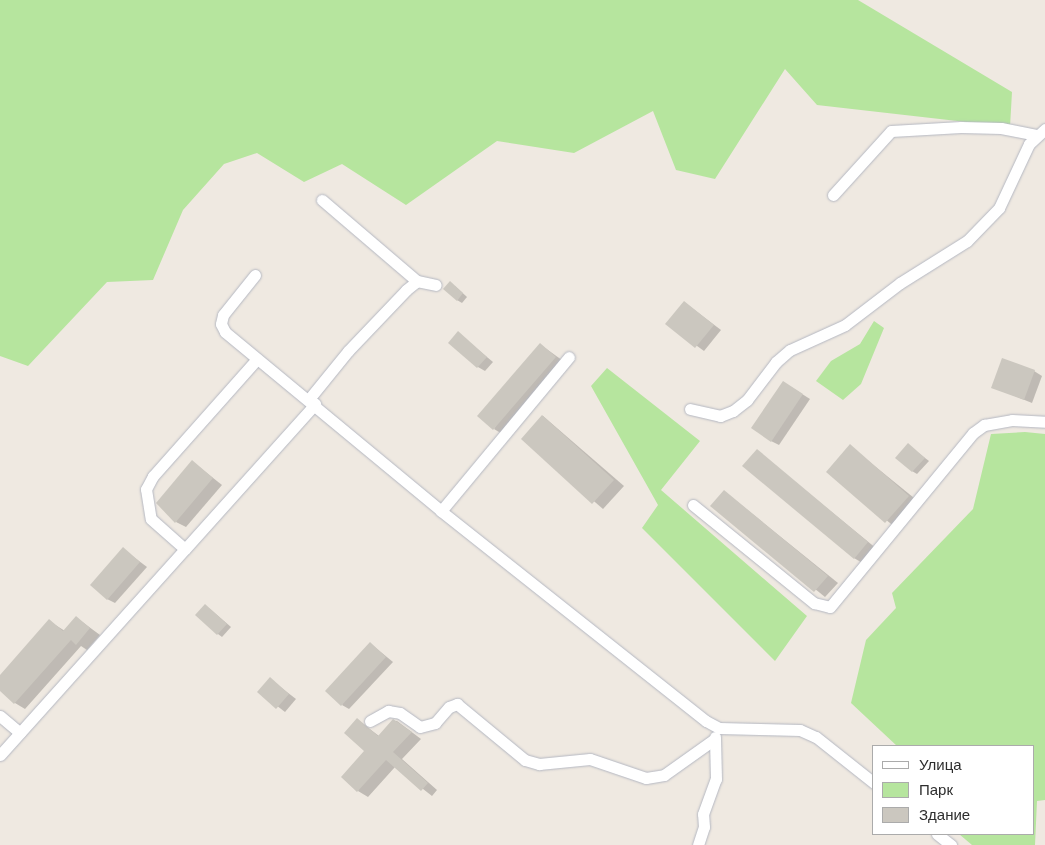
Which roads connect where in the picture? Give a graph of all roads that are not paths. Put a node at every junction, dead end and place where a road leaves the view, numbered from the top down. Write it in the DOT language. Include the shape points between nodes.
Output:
graph roads {
  1 [pos="1041,132"];
  2 [pos="833,195"];
  3 [pos="322,200"];
  4 [pos="254,275"];
  5 [pos="417,281"];
  6 [pos="436,285"];
  7 [pos="569,356"];
  8 [pos="257,359"];
  9 [pos="312,402"];
  10 [pos="690,409"];
  11 [pos="1045,422"];
  12 [pos="693,505"];
  13 [pos="441,511"];
  14 [pos="185,548"];
  15 [pos="0,716"];
  16 [pos="370,721"];
  17 [pos="719,728"];
  18 [pos="20,733"];
  19 [pos="713,740"];
  20 [pos="0,755"];
  21 [pos="872,781"];
  22 [pos="938,835"];
  23 [pos="698,845"];
  24 [pos="951,845"];
  1 -- 2 [label="lane" via="961,127 891,132"];
  1 -- 10 [label="lane" via="1022,157 999,208 967,241 900,283 845,325 790,350 776,362 748,400 733,411 720,416"];
  3 -- 5 [label="lane"];
  4 -- 8 [label="lane" via="223,315 221,324 225,332"];
  5 -- 6 [label="lane"];
  5 -- 9 [label="lane" via="348,351"];
  7 -- 13 [label="lane"];
  8 -- 9 [label="lane"];
  8 -- 14 [label="lane" via="153,476 146,489 151,520"];
  9 -- 13 [label="lane"];
  9 -- 14 [label="lane"];
  11 -- 12 [label="lane" via="1012,420 984,425 973,433 830,606 814,603"];
  13 -- 17 [label="lane"];
  14 -- 18 [label="lane"];
  15 -- 18 [label="lane"];
  16 -- 19 [label="lane" via="388,711 400,713 420,727 435,723 457,704 525,760 539,764 590,759 646,778 664,775"];
  17 -- 19 [label="lane"];
  17 -- 21 [label="lane" via="800,730 816,737"];
  18 -- 20 [label="lane"];
  19 -- 23 [label="lane" via="716,779 703,814 704,827"];
  22 -- 24 [label="lane"];
}
